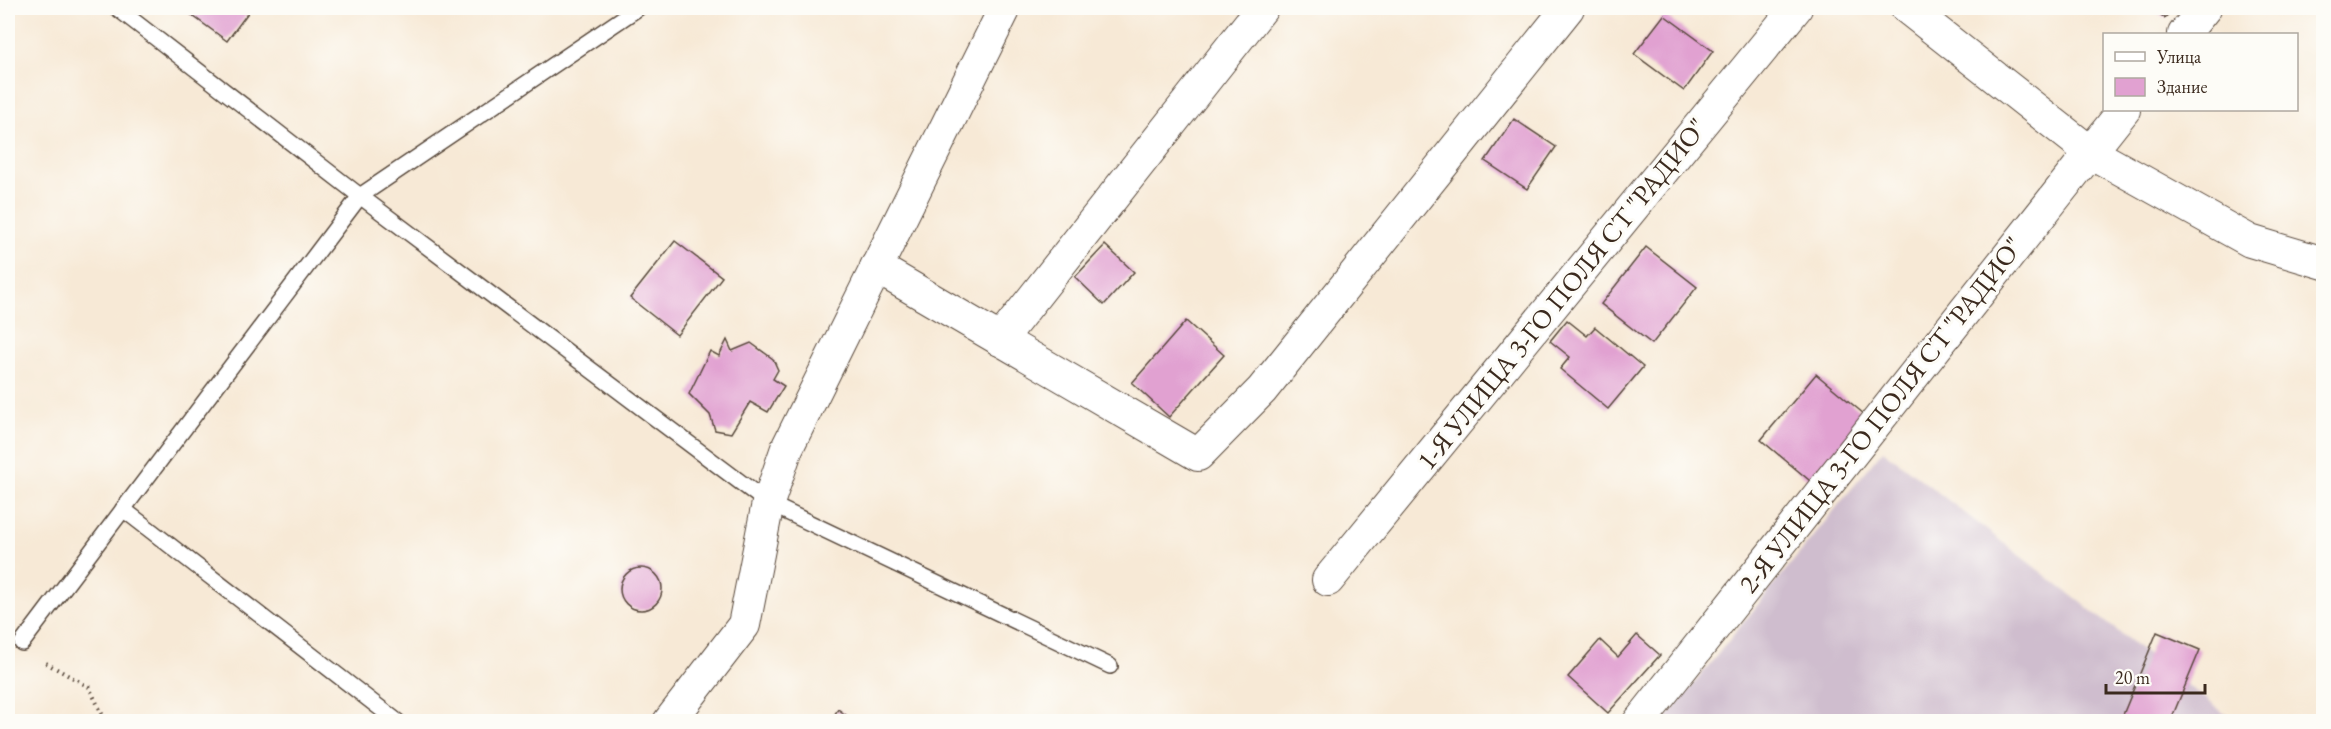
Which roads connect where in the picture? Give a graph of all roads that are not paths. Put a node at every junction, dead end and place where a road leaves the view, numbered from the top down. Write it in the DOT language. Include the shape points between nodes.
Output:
graph roads {
  1 [pos="117,8"];
  2 [pos="638,8"];
  3 [pos="1005,8"];
  4 [pos="1262,8"];
  5 [pos="1568,8"];
  6 [pos="1797,8"];
  7 [pos="1907,8"];
  8 [pos="2205,8"];
  9 [pos="2185,33"];
  10 [pos="2123,111"];
  11 [pos="2090,152"];
  12 [pos="360,196"];
  13 [pos="2320,257"];
  14 [pos="876,267"];
  15 [pos="1000,340"];
  16 [pos="768,503"];
  17 [pos="123,509"];
  18 [pos="1328,580"];
  19 [pos="22,643"];
  20 [pos="1110,666"];
  21 [pos="398,722"];
  22 [pos="669,722"];
  23 [pos="1639,722"];
  1 -- 12 [label="lane"];
  2 -- 12 [label="lane"];
  3 -- 14 [label="street"];
  4 -- 15 [label="street"];
  5 -- 15 [label="street" via="1262,390 1198,455"];
  6 -- 18 [label="street, 1-Я УЛИЦА 3-ГО ПОЛЯ СТ \"РАДИО\""];
  7 -- 11 [label="street"];
  8 -- 9 [label="street"];
  10 -- 11 [label="street, 2-Я УЛИЦА 3-ГО ПОЛЯ СТ \"РАДИО\""];
  11 -- 13 [label="street" via="2250,241"];
  11 -- 23 [label="street, 2-Я УЛИЦА 3-ГО ПОЛЯ СТ \"РАДИО\""];
  12 -- 16 [label="lane"];
  12 -- 17 [label="lane"];
  14 -- 15 [label="street"];
  14 -- 16 [label="street" via="787,448"];
  16 -- 20 [label="lane"];
  16 -- 22 [label="street" via="744,624"];
  17 -- 19 [label="lane"];
  17 -- 21 [label="lane"];
}
